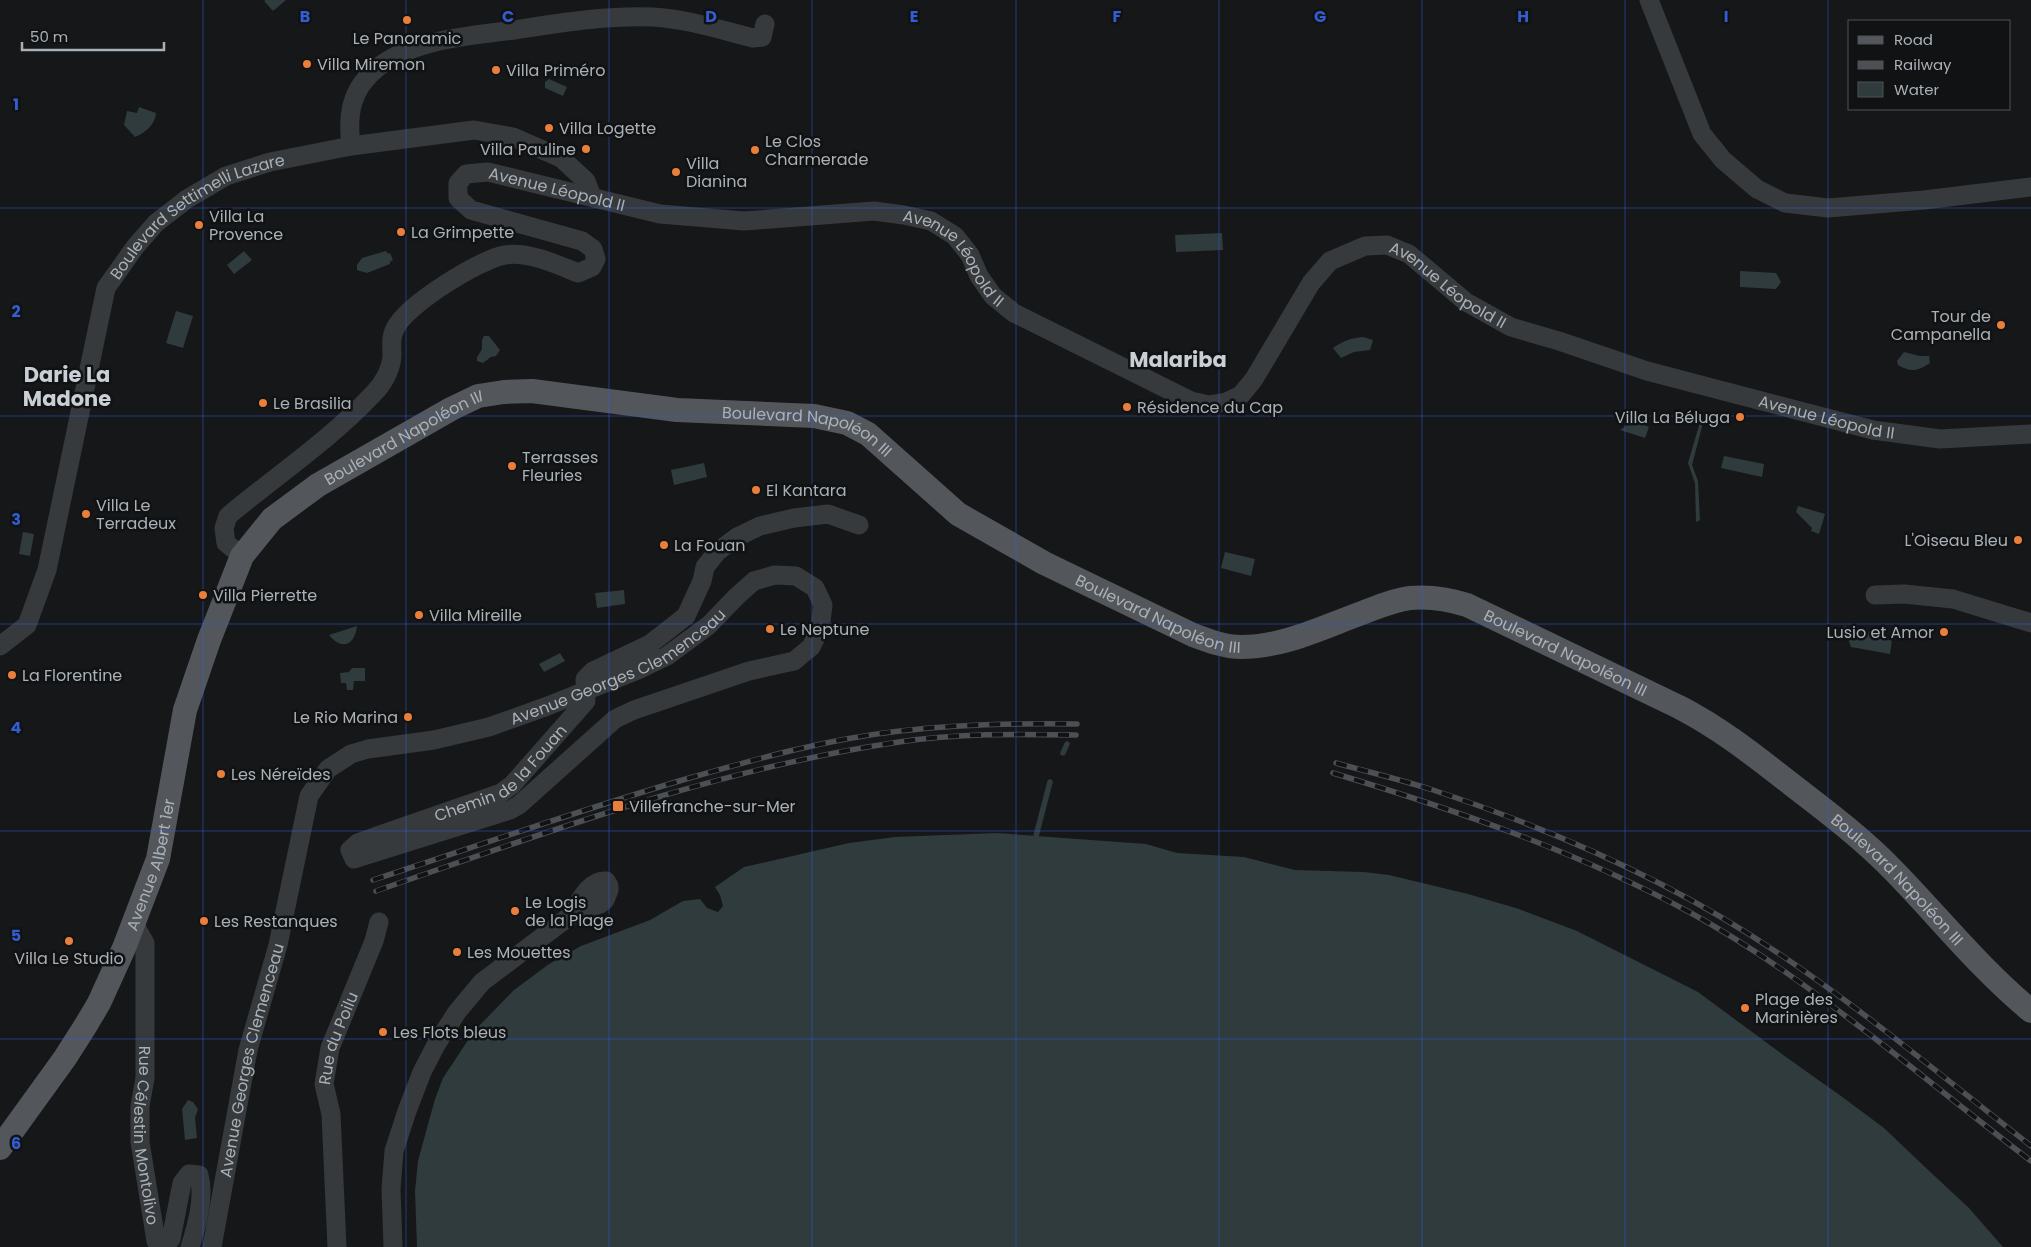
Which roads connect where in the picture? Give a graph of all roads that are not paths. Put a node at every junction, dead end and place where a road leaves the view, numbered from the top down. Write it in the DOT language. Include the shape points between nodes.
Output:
graph roads {
  1 [pos="1649,0"];
  2 [pos="765,24"];
  3 [pos="351,146"];
  4 [pos="2031,187"];
  5 [pos="592,197"];
  6 [pos="2031,434"];
  7 [pos="859,525"];
  8 [pos="242,556"];
  9 [pos="1875,595"];
  10 [pos="2031,623"];
  11 [pos="0,646"];
  12 [pos="586,690"];
  13 [pos="354,859"];
  14 [pos="570,916"];
  15 [pos="379,922"];
  16 [pos="134,924"];
  17 [pos="2031,1011"];
  18 [pos="0,1148"];
  19 [pos="190,1247"];
  20 [pos="212,1247"];
  21 [pos="337,1247"];
  22 [pos="393,1247"];
  1 -- 4 [label="street" via="1702,134 1723,160 1757,189 1778,200 1828,208"];
  2 -- 3 [label="street" via="762,37 753,38 687,21 653,17 584,20 444,40 408,50 377,67 362,83 352,102"];
  3 -- 5 [label="street, Boulevard Settimelli Lazare" via="474,130 513,137 561,158 586,181"];
  3 -- 11 [label="street, Boulevard Settimelli Lazare" via="270,162 226,176 187,199 156,223 106,288 47,570 27,625"];
  5 -- 6 [label="street, Avenue Léopold II" via="660,214 744,222 874,211 931,221 955,236 970,255 993,296 1014,312 1191,401 1209,404 1241,396 1311,283 1330,261 1365,246 1388,245 1409,254 1466,302 1511,327 1559,340 1646,372 1872,430 1940,439"];
  5 -- 8 [label="street, Avenue Léopold II" via="488,172 466,174 458,183 458,198 471,210 582,241 593,249 596,259 592,267 578,273 534,257 506,255 479,263 413,307 396,326 387,376 375,392 317,447 228,516 224,528 226,543"];
  7 -- 12 [label="street, Chemin de la Fouan" via="828,514 760,526 737,537 716,552 705,566 702,581 686,616 650,644 593,671 585,679"];
  8 -- 16 [label="main road, Avenue Albert 1er" via="185,710 158,859"];
  8 -- 17 [label="main road, Boulevard Napoléon III" via="272,518 311,490 478,396 532,391 677,410 814,416 847,423 868,434 958,514 1044,563 1216,644 1267,646 1388,603 1409,598 1448,599 1467,605 1679,707 1708,722 1749,751 1843,824 1891,868"];
  9 -- 10 [label="street" via="1953,598"];
  12 -- 13 [label="street, Chemin de la Fouan" via="586,701 512,785 490,798 358,843 350,850"];
  12 -- 13 [label="street, Avenue Georges Clemenceau" via="667,656 709,625 754,582 775,575 796,576 815,588 823,605 820,628 811,647 794,661 748,671 634,710 615,719 510,810"];
  12 -- 20 [label="street, Avenue Georges Clemenceau" via="489,727 351,754 328,769 309,796 278,945 248,1050"];
  14 -- 22 [label="street" via="482,982 457,1012 422,1072 394,1151 391,1189"];
  15 -- 21 [label="street, Rue du Poilu" via="330,1048 324,1084 331,1114"];
  16 -- 18 [label="main road, Avenue Albert 1er" via="95,1010 66,1058"];
  16 -- 19 [label="street, Rue Célestin Montolivo" via="145,943 145,1078 140,1106 140,1142 153,1227 156,1241 164,1244 171,1239 182,1183 189,1174 199,1175 202,1185"];
}
